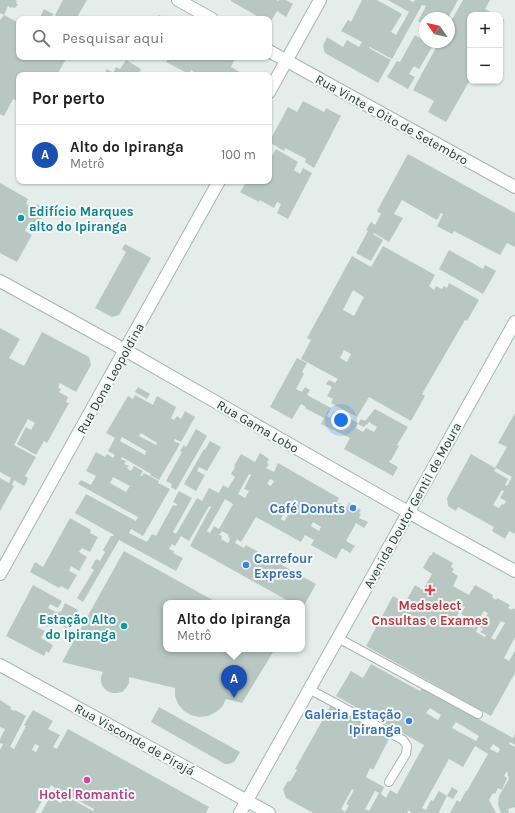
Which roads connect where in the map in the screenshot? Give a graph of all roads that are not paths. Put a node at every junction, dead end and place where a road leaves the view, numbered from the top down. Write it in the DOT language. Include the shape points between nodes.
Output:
graph roads {
  1 [pos="178,0"];
  2 [pos="320,0"];
  3 [pos="207,16"];
  4 [pos="272,53"];
  5 [pos="286,60"];
  6 [pos="272,86"];
  7 [pos="217,184"];
  8 [pos="515,187"];
  9 [pos="0,281"];
  10 [pos="515,322"];
  11 [pos="125,350"];
  12 [pos="408,512"];
  13 [pos="515,571"];
  14 [pos="0,574"];
  15 [pos="338,638"];
  16 [pos="0,665"];
  17 [pos="309,689"];
  18 [pos="478,714"];
  19 [pos="389,782"];
  20 [pos="247,800"];
  21 [pos="240,813"];
  22 [pos="269,813"];
  1 -- 3 [label="street"];
  2 -- 5 [label="street"];
  4 -- 5 [label="street, Rua Vinte e Oito de Setembro"];
  5 -- 6 [label="street"];
  5 -- 8 [label="street, Rua Vinte e Oito de Setembro"];
  7 -- 11 [label="street, Rua Dona Leopoldina"];
  9 -- 11 [label="street, Rua Gama Lobo"];
  10 -- 12 [label="street, Avenida Doutor Gentil de Moura"];
  11 -- 12 [label="street, Rua Gama Lobo"];
  11 -- 14 [label="street, Rua Dona Leopoldina"];
  12 -- 13 [label="street, Rua Gama Lobo"];
  12 -- 15 [label="street, Avenida Doutor Gentil de Moura"];
  15 -- 17 [label="street, Avenida Doutor Gentil de Moura"];
  15 -- 18 [label="lane"];
  16 -- 20 [label="street, Rua Visconde de Pirajá"];
  17 -- 19 [label="lane" via="403,740 407,746 406,754"];
  17 -- 20 [label="street, Avenida Doutor Gentil de Moura"];
  20 -- 21 [label="street, Avenida Doutor Gentil de Moura"];
  20 -- 22 [label="street, Rua Visconde de Pirajá"];
}
